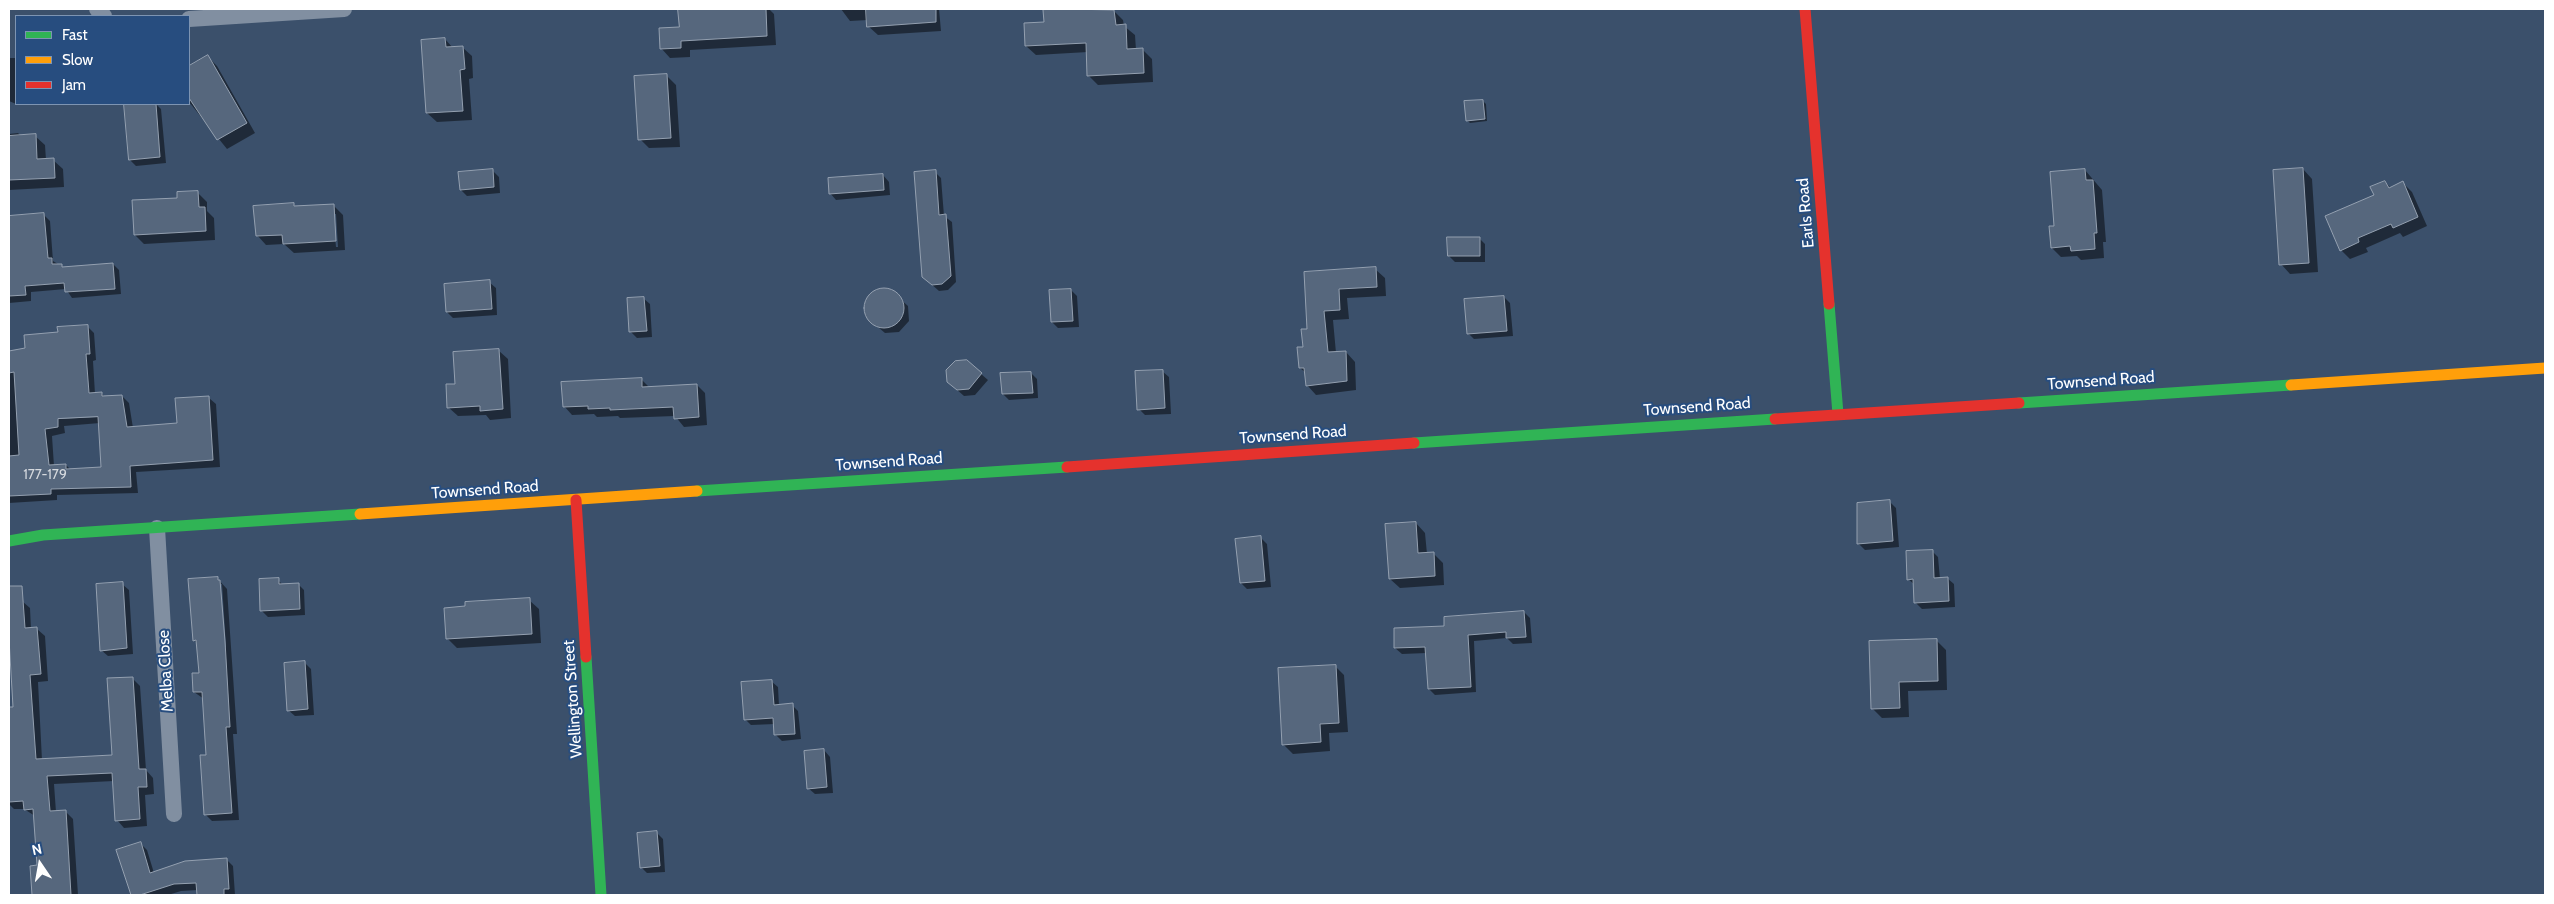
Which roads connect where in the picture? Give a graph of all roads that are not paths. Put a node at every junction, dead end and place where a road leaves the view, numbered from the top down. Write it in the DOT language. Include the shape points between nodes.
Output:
graph roads {
  1 [pos="344,9"];
  2 [pos="1805,9"];
  3 [pos="190,19"];
  4 [pos="2545,368"];
  5 [pos="1838,414"];
  6 [pos="576,500"];
  7 [pos="157,528"];
  8 [pos="9,532"];
  9 [pos="43,535"];
  10 [pos="9,541"];
  11 [pos="174,814"];
  12 [pos="601,895"];
  1 -- 3 [label="street"];
  2 -- 5 [label="street, Earls Road"];
  4 -- 5 [label="street, Townsend Road"];
  5 -- 6 [label="street, Townsend Road"];
  6 -- 7 [label="street, Townsend Road"];
  6 -- 12 [label="street, Wellington Street"];
  7 -- 9 [label="street, Townsend Road"];
  7 -- 11 [label="street, Melba Close"];
  8 -- 9 [label="street, Townsend Road"];
  9 -- 10 [label="street, Townsend Road"];
}
